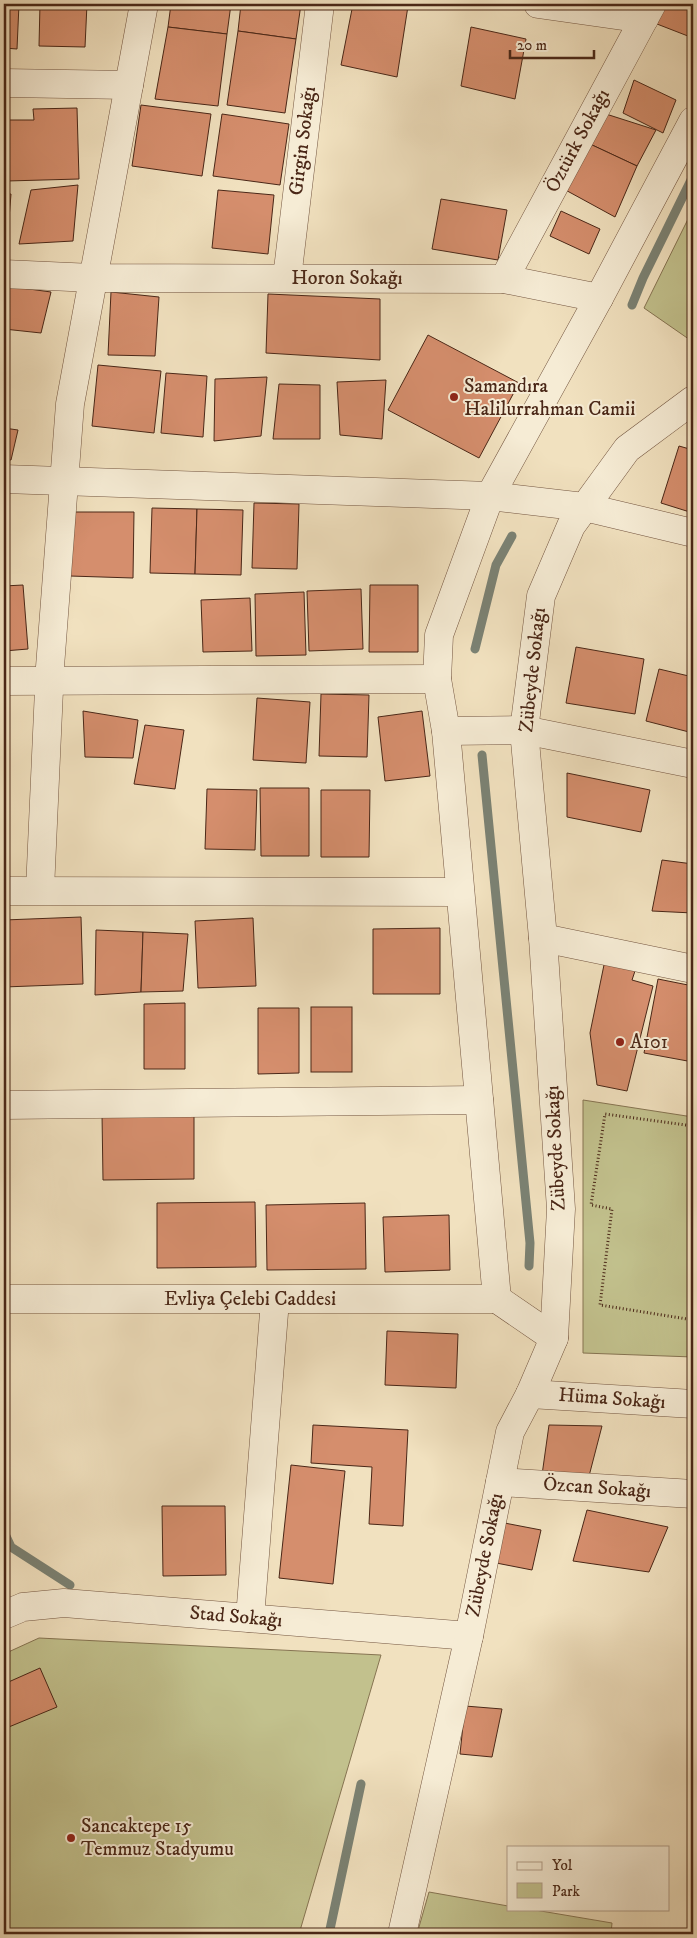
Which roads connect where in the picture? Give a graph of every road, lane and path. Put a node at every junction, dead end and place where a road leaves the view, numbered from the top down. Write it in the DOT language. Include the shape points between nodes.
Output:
graph roads {
  1 [pos="144,4"];
  2 [pos="320,4"];
  3 [pos="538,4"];
  4 [pos="648,11"];
  5 [pos="4,83"];
  6 [pos="129,85"];
  7 [pos="693,121"];
  8 [pos="4,274"];
  9 [pos="93,278"];
  10 [pos="286,278"];
  11 [pos="504,279"];
  12 [pos="599,298"];
  13 [pos="693,400"];
  14 [pos="4,479"];
  15 [pos="64,480"];
  16 [pos="490,496"];
  17 [pos="584,507"];
  18 [pos="693,533"];
  19 [pos="437,679"];
  20 [pos="49,680"];
  21 [pos="4,681"];
  22 [pos="524,730"];
  23 [pos="446,732"];
  24 [pos="693,764"];
  25 [pos="40,890"];
  26 [pos="4,891"];
  27 [pos="460,892"];
  28 [pos="544,938"];
  29 [pos="693,969"];
  30 [pos="479,1100"];
  31 [pos="4,1105"];
  32 [pos="693,1126"];
  33 [pos="4,1299"];
  34 [pos="497,1299"];
  35 [pos="275,1300"];
  36 [pos="693,1320"];
  37 [pos="554,1338"];
  38 [pos="530,1394"];
  39 [pos="693,1404"];
  40 [pos="500,1482"];
  41 [pos="693,1494"];
  42 [pos="4,1615"];
  43 [pos="250,1618"];
  44 [pos="469,1636"];
  45 [pos="402,1934"];
  1 -- 6 [label="street"];
  2 -- 10 [label="street, Girgin Sokağı"];
  3 -- 4 [label="street"];
  4 -- 11 [label="street, Öztürk Sokağı"];
  5 -- 6 [label="street"];
  6 -- 9 [label="street"];
  7 -- 12 [label="street"];
  8 -- 9 [label="street, Horon Sokağı"];
  9 -- 10 [label="street, Horon Sokağı"];
  9 -- 15 [label="street" via="70,404"];
  10 -- 11 [label="street, Horon Sokağı"];
  11 -- 12 [label="street, Horon Sokağı"];
  12 -- 16 [label="street"];
  13 -- 17 [label="street, Zübeyde Sokağı" via="627,448"];
  14 -- 15 [label="street"];
  15 -- 16 [label="street"];
  15 -- 20 [label="street"];
  16 -- 17 [label="street"];
  16 -- 19 [label="street" via="439,635"];
  17 -- 18 [label="street"];
  17 -- 22 [label="street, Zübeyde Sokağı" via="571,526 541,596"];
  19 -- 20 [label="street"];
  19 -- 23 [label="street"];
  20 -- 21 [label="street"];
  20 -- 25 [label="street"];
  22 -- 23 [label="street"];
  22 -- 24 [label="street"];
  22 -- 28 [label="street, Zübeyde Sokağı"];
  23 -- 27 [label="street"];
  25 -- 26 [label="street"];
  25 -- 27 [label="street"];
  27 -- 30 [label="street"];
  28 -- 29 [label="street"];
  28 -- 37 [label="street, Zübeyde Sokağı" via="561,1209"];
  30 -- 31 [label="street"];
  30 -- 34 [label="street"];
  32 -- 36 [label="path" via="606,1114 591,1205 612,1209 600,1305"];
  33 -- 35 [label="street, Evliya Çelebi Caddesi"];
  34 -- 35 [label="street, Evliya Çelebi Caddesi"];
  34 -- 37 [label="street"];
  35 -- 43 [label="street"];
  37 -- 38 [label="street, Zübeyde Sokağı"];
  38 -- 39 [label="street, Hüma Sokağı"];
  38 -- 40 [label="street, Zübeyde Sokağı" via="510,1432"];
  40 -- 41 [label="street, Özcan Sokağı"];
  40 -- 44 [label="street, Zübeyde Sokağı"];
  42 -- 43 [label="street, Stad Sokağı" via="22,1606 64,1604"];
  43 -- 44 [label="street, Stad Sokağı"];
  44 -- 45 [label="street, Zübeyde Sokağı"];
}
